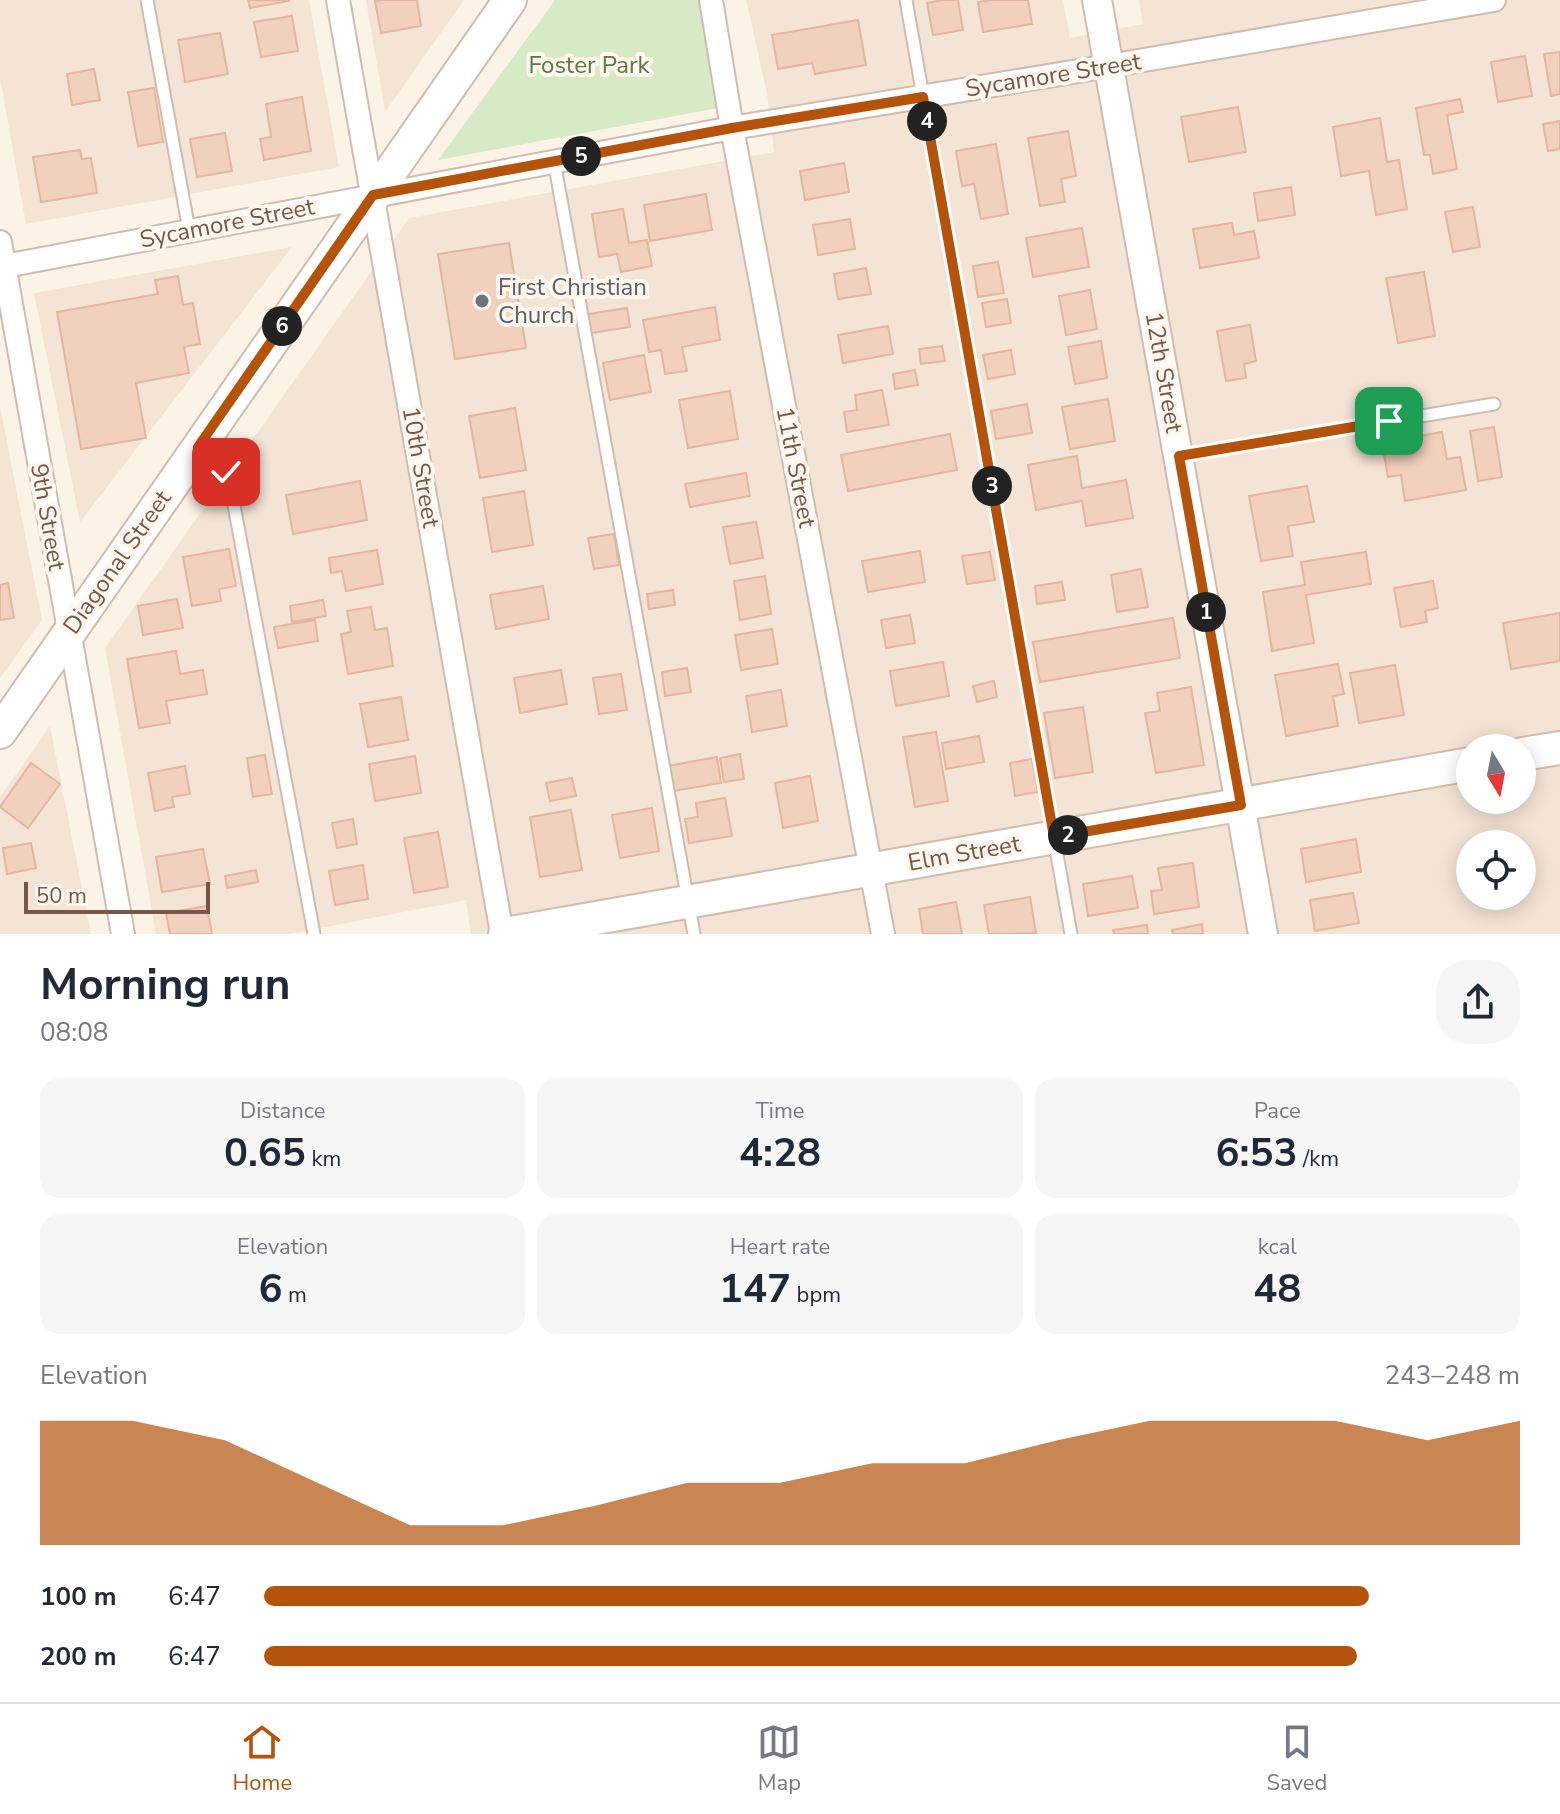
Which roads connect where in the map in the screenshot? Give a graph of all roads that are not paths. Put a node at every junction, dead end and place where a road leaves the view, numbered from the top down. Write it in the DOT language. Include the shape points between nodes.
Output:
graph roads {
  1 [pos="147,0"];
  2 [pos="338,0"];
  3 [pos="510,0"];
  4 [pos="711,0"];
  5 [pos="906,0"];
  6 [pos="1097,0"];
  7 [pos="1494,0"];
  8 [pos="1109,66"];
  9 [pos="923,97"];
  10 [pos="732,128"];
  11 [pos="554,161"];
  12 [pos="373,195"];
  13 [pos="189,230"];
  14 [pos="0,242"];
  15 [pos="2,266"];
  16 [pos="1494,404"];
  17 [pos="198,447"];
  18 [pos="1179,456"];
  19 [pos="69,632"];
  20 [pos="0,732"];
  21 [pos="1560,748"];
  22 [pos="1536,752"];
  23 [pos="1456,767"];
  24 [pos="1241,805"];
  25 [pos="1054,837"];
  26 [pos="871,869"];
  27 [pos="688,901"];
  28 [pos="123,934"];
  29 [pos="314,934"];
  30 [pos="504,934"];
  31 [pos="694,934"];
  32 [pos="883,934"];
  33 [pos="1071,934"];
  34 [pos="1263,934"];
  1 -- 13 [label="lane"];
  2 -- 12 [label="street, 10th Street"];
  3 -- 12 [label="main road, Diagonal Street"];
  4 -- 10 [label="street, 11th Street"];
  5 -- 9 [label="lane"];
  6 -- 8 [label="street, 12th Street"];
  7 -- 8 [label="street, Sycamore Street"];
  8 -- 9 [label="street, Sycamore Street"];
  8 -- 18 [label="street, 12th Street"];
  9 -- 10 [label="street, Sycamore Street"];
  9 -- 25 [label="lane"];
  10 -- 11 [label="street, Sycamore Street"];
  10 -- 26 [label="street, 11th Street"];
  11 -- 12 [label="street, Sycamore Street"];
  11 -- 27 [label="lane"];
  12 -- 13 [label="street, Sycamore Street"];
  12 -- 17 [label="main road, Diagonal Street"];
  12 -- 30 [label="street, 10th Street"];
  13 -- 15 [label="street, Sycamore Street"];
  14 -- 15 [label="street, 9th Street"];
  15 -- 19 [label="street, 9th Street"];
  16 -- 18 [label="lane"];
  17 -- 19 [label="main road, Diagonal Street"];
  17 -- 29 [label="lane" via="226,472 230,484"];
  18 -- 24 [label="street, 12th Street"];
  19 -- 20 [label="main road, Diagonal Street"];
  19 -- 28 [label="street, 9th Street"];
  21 -- 22 [label="main road"];
  23 -- 24 [label="main road, Elm Street"];
  24 -- 25 [label="main road, Elm Street"];
  24 -- 34 [label="street, 12th Street"];
  25 -- 26 [label="main road, Elm Street"];
  25 -- 33 [label="lane"];
  26 -- 27 [label="main road, Elm Street"];
  26 -- 32 [label="street, 11th Street"];
  27 -- 30 [label="main road, Elm Street"];
  27 -- 31 [label="lane"];
}
